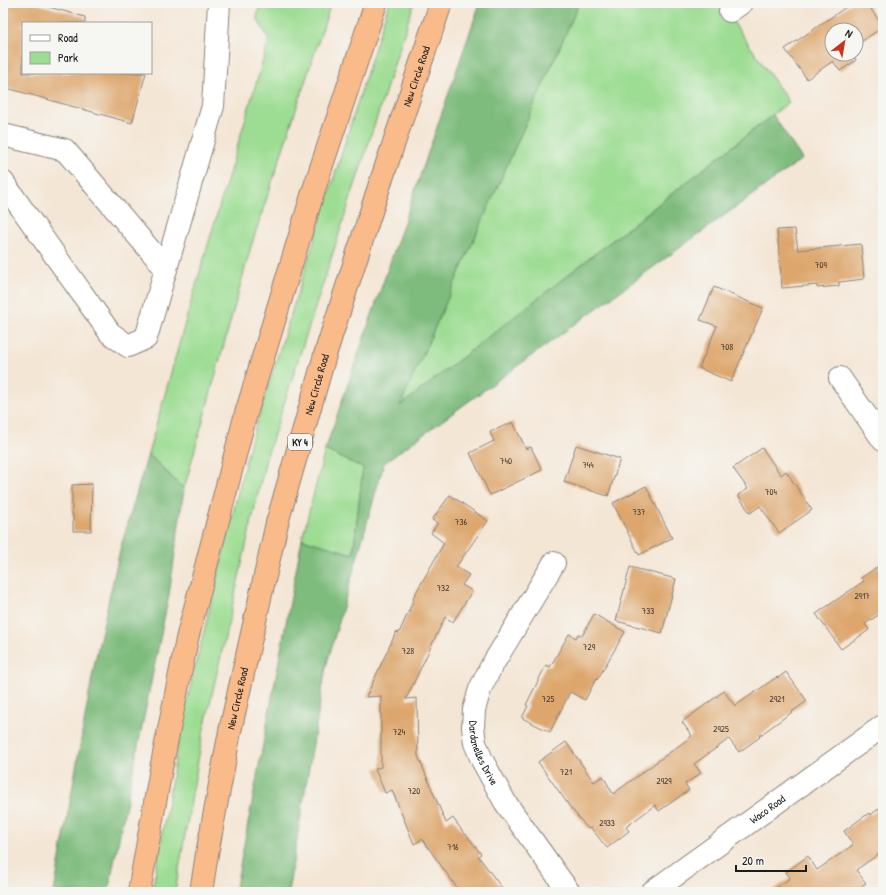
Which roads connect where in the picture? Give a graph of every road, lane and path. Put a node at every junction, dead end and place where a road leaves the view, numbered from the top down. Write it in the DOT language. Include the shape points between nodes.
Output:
graph roads {
  1 [pos="219,3"];
  2 [pos="376,3"];
  3 [pos="441,3"];
  4 [pos="3,135"];
  5 [pos="3,182"];
  6 [pos="166,269"];
  7 [pos="840,378"];
  8 [pos="883,440"];
  9 [pos="554,563"];
  10 [pos="883,726"];
  11 [pos="139,892"];
  12 [pos="201,892"];
  13 [pos="569,892"];
  14 [pos="652,892"];
  1 -- 6 [label="street" via="213,106"];
  2 -- 11 [label="highway" via="314,189 245,417 187,639"];
  3 -- 12 [label="highway, New Circle Road / KY 4" via="325,355 277,522 230,731"];
  4 -- 6 [label="street" via="65,150"];
  5 -- 6 [label="street" via="110,333 128,346 146,338"];
  7 -- 8 [label="street"];
  9 -- 13 [label="street, Dardanelles Drive" via="480,689 474,710 473,727 475,742 482,760 505,802"];
  10 -- 14 [label="street, Waco Road"];
}
